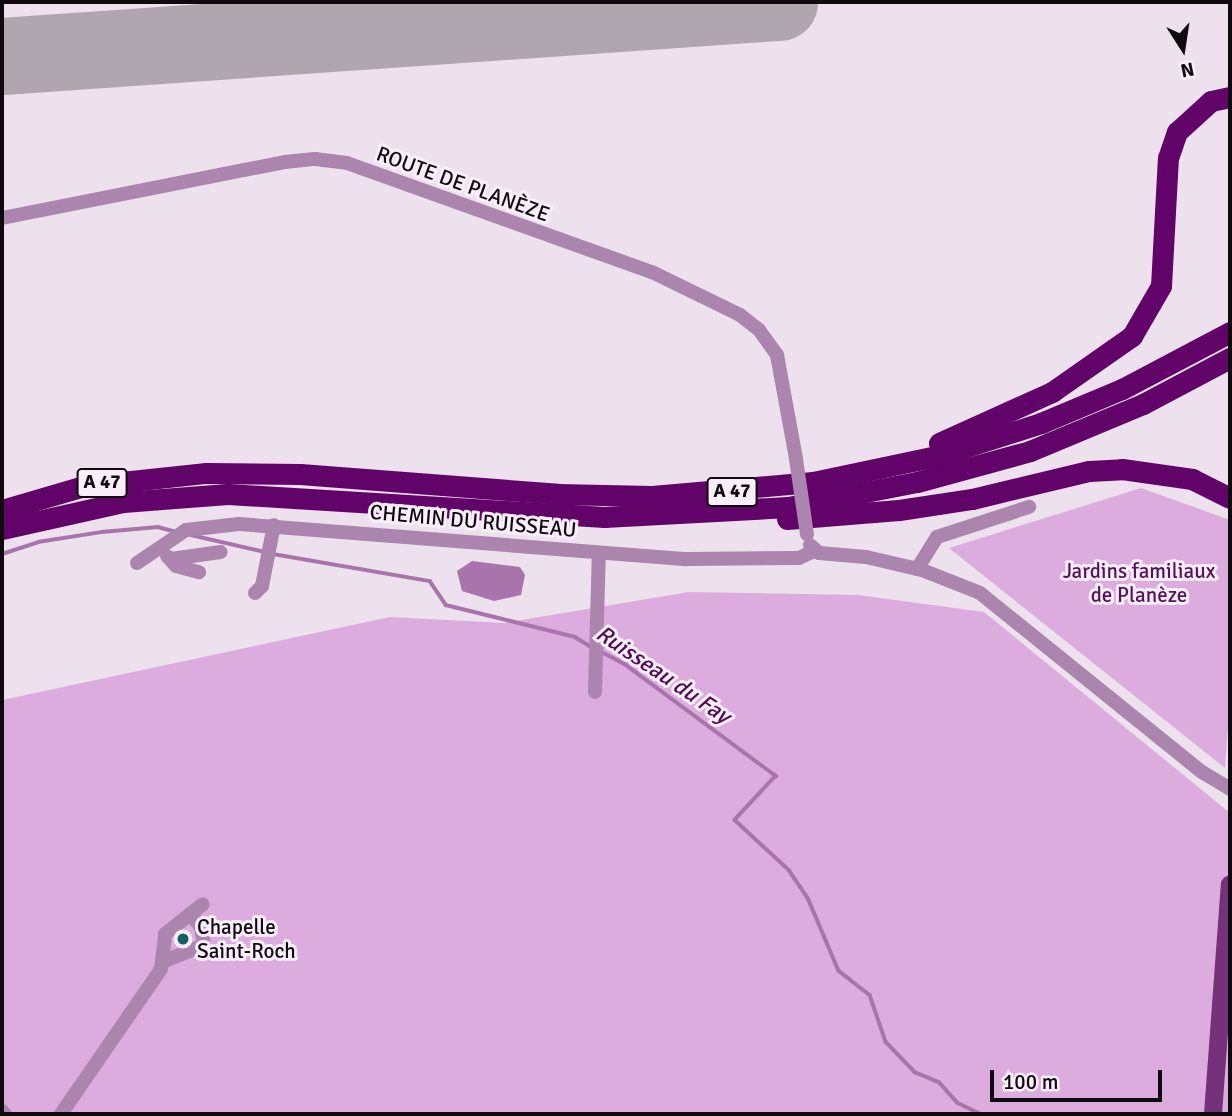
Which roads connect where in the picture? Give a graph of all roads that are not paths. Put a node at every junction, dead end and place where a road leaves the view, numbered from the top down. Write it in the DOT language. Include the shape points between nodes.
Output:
graph roads {
  1 [pos="1230,97"];
  2 [pos="2,218"];
  3 [pos="1230,332"];
  4 [pos="1230,358"];
  5 [pos="855,474"];
  6 [pos="1230,498"];
  7 [pos="1029,507"];
  8 [pos="2,509"];
  9 [pos="730,512"];
  10 [pos="274,525"];
  11 [pos="2,530"];
  12 [pos="158,548"];
  13 [pos="814,551"];
  14 [pos="221,552"];
  15 [pos="599,553"];
  16 [pos="172,559"];
  17 [pos="137,563"];
  18 [pos="917,569"];
  19 [pos="198,572"];
  20 [pos="256,593"];
  21 [pos="595,692"];
  22 [pos="1230,789"];
  23 [pos="1230,885"];
  24 [pos="203,904"];
  25 [pos="190,914"];
  26 [pos="162,962"];
  27 [pos="61,1114"];
  28 [pos="1213,1114"];
  1 -- 5 [label="highway" via="1211,101 1177,132 1168,158 1161,286 1132,336 1052,392"];
  2 -- 13 [label="street, ROUTE DE PLANÈZE, bridge" via="315,159 347,163 652,272 710,296 740,315 759,330 776,355 807,534"];
  3 -- 5 [label="highway, A 47" via="1122,389 1041,423"];
  4 -- 9 [label="highway, A 47" via="1143,404 1030,451 873,492"];
  5 -- 8 [label="highway, A 47" via="732,492 652,496 557,494 300,474 206,473 84,486"];
  6 -- 9 [label="highway" via="1192,479 1122,469 1089,471 899,510 760,520"];
  7 -- 18 [label="street" via="937,537"];
  9 -- 11 [label="highway, A 47" via="565,516 228,494 122,502"];
  10 -- 12 [label="street, CHEMIN DU RUISSEAU" via="180,533"];
  10 -- 15 [label="street, CHEMIN DU RUISSEAU"];
  10 -- 20 [label="street"];
  12 -- 16 [label="street"];
  12 -- 17 [label="street, CHEMIN DU RUISSEAU"];
  13 -- 15 [label="street, CHEMIN DU RUISSEAU" via="800,558 769,559"];
  13 -- 18 [label="street"];
  14 -- 16 [label="street"];
  15 -- 21 [label="street"];
  16 -- 19 [label="street" via="176,566"];
  18 -- 22 [label="street" via="980,593 1202,772"];
  23 -- 28 [label="main road"];
  24 -- 25 [label="street"];
  25 -- 26 [label="street" via="161,939"];
  25 -- 26 [label="street" via="201,927 204,945"];
  26 -- 27 [label="street"];
}
